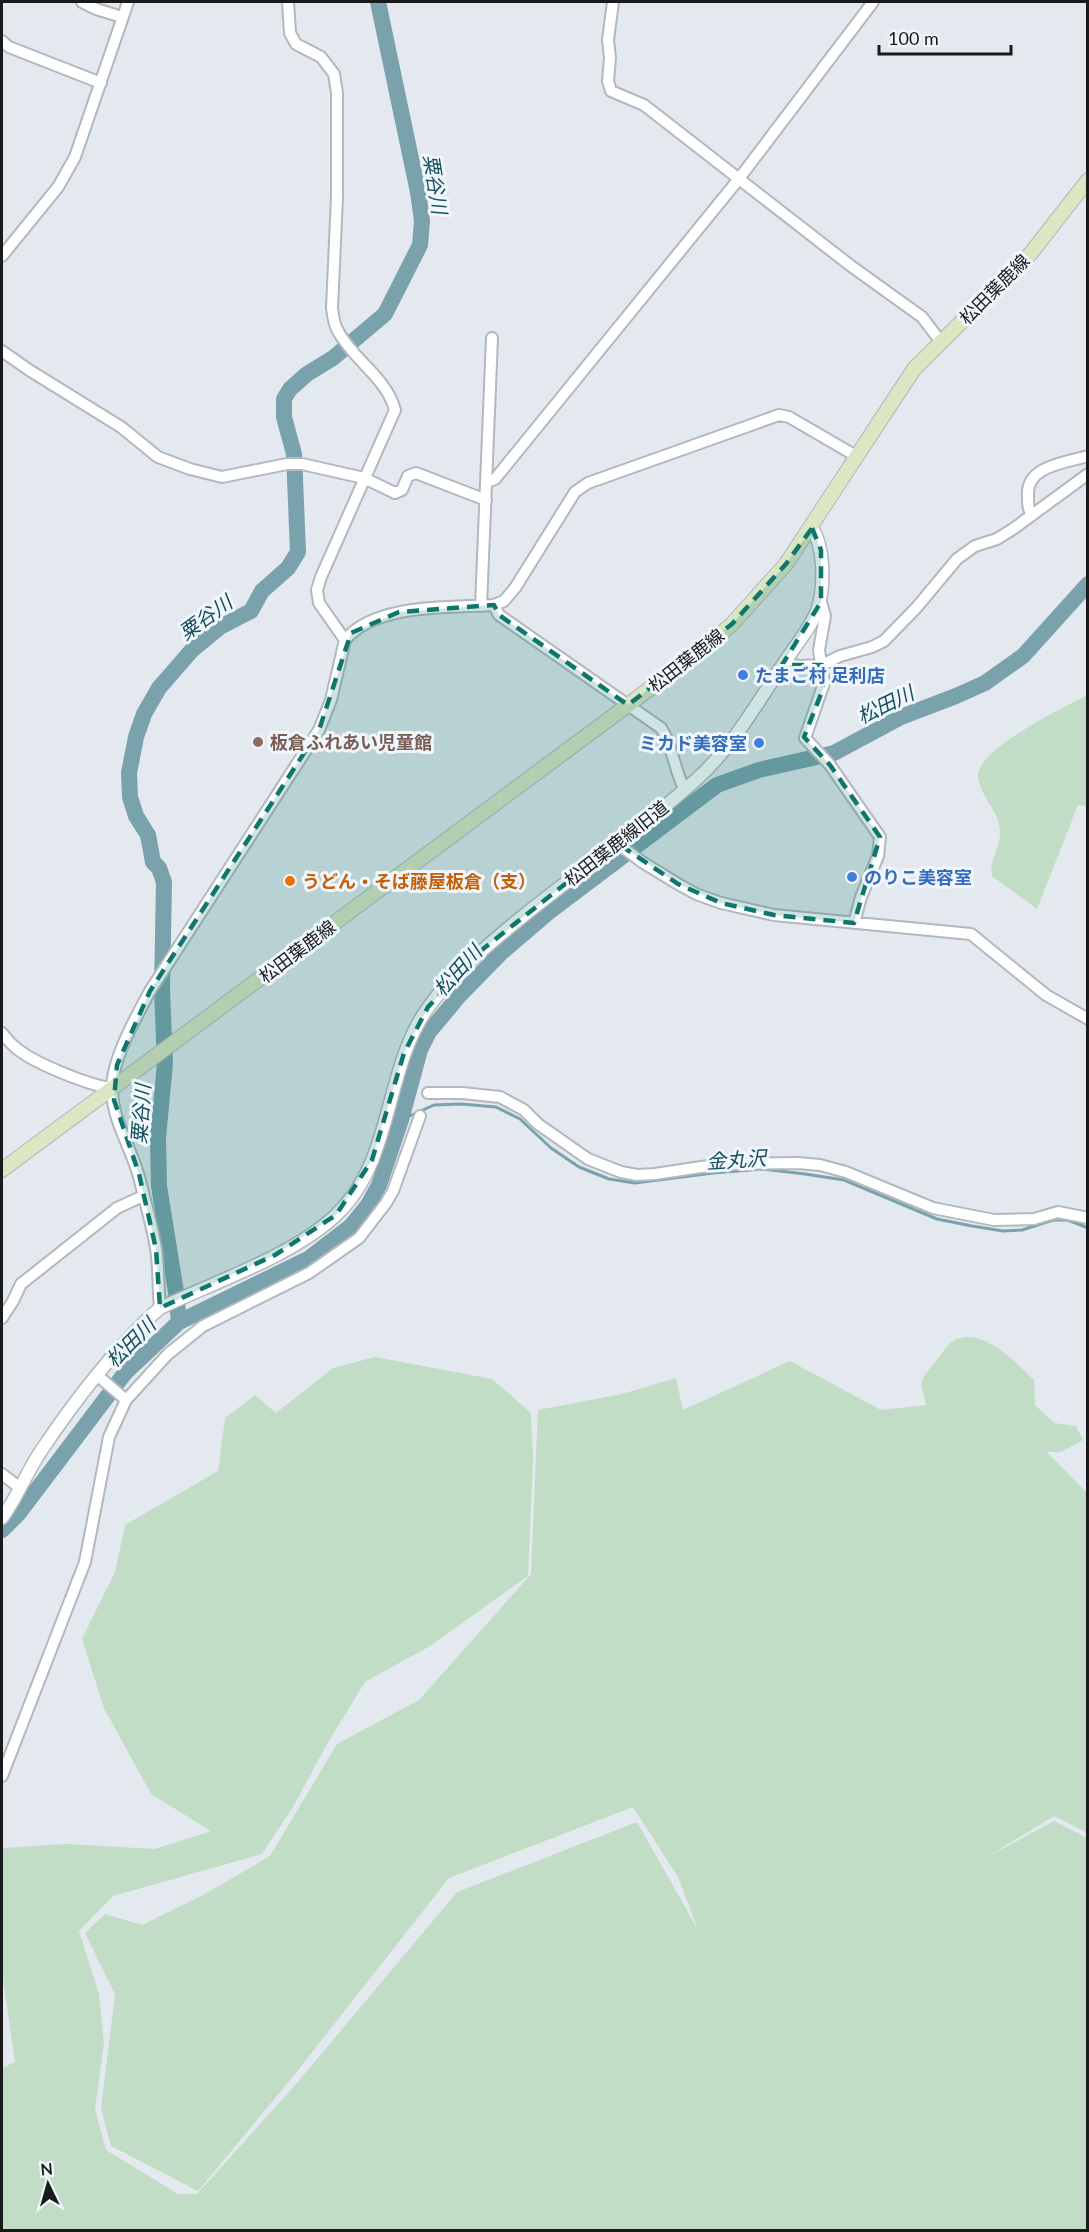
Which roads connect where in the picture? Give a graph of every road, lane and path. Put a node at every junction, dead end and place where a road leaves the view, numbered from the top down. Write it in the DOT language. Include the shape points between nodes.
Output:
graph roads {
  1 [pos="82,2"];
  2 [pos="128,2"];
  3 [pos="288,2"];
  4 [pos="613,2"];
  5 [pos="873,2"];
  6 [pos="122,17"];
  7 [pos="2,41"];
  8 [pos="101,83"];
  9 [pos="738,180"];
  10 [pos="1088,180"];
  11 [pos="2,256"];
  12 [pos="492,338"];
  13 [pos="941,342"];
  14 [pos="2,351"];
  15 [pos="856,456"];
  16 [pos="1088,456"];
  17 [pos="1088,474"];
  18 [pos="364,478"];
  19 [pos="487,482"];
  20 [pos="486,500"];
  21 [pos="1032,515"];
  22 [pos="812,528"];
  23 [pos="821,602"];
  24 [pos="494,605"];
  25 [pos="481,606"];
  26 [pos="345,640"];
  27 [pos="784,664"];
  28 [pos="822,665"];
  29 [pos="628,705"];
  30 [pos="685,790"];
  31 [pos="617,843"];
  32 [pos="854,923"];
  33 [pos="1088,1019"];
  34 [pos="2,1033"];
  35 [pos="112,1088"];
  36 [pos="428,1093"];
  37 [pos="420,1116"];
  38 [pos="2,1170"];
  39 [pos="144,1196"];
  40 [pos="1088,1218"];
  41 [pos="162,1307"];
  42 [pos="2,1318"];
  43 [pos="99,1377"];
  44 [pos="124,1398"];
  45 [pos="2,1474"];
  46 [pos="20,1488"];
  47 [pos="2,1518"];
  48 [pos="2,1776"];
  1 -- 6 [label="street"];
  2 -- 6 [label="street"];
  3 -- 18 [label="street" via="290,33 296,44 321,57 334,74 337,93 334,320 337,331 388,392 395,410"];
  4 -- 9 [label="street" via="608,40 611,91 644,105"];
  5 -- 9 [label="street"];
  6 -- 8 [label="street"];
  7 -- 8 [label="street"];
  8 -- 11 [label="street" via="75,157 58,187"];
  9 -- 13 [label="street" via="922,317"];
  9 -- 19 [label="street" via="495,479"];
  10 -- 13 [label="main road, 松田葉鹿線" via="1030,253"];
  12 -- 19 [label="street"];
  13 -- 15 [label="main road, 松田葉鹿線" via="903,384"];
  14 -- 18 [label="street" via="121,427 158,457 190,470 222,477 302,464"];
  15 -- 22 [label="main road, 松田葉鹿線"];
  15 -- 24 [label="street" via="779,415 588,483 575,492 515,588 504,601"];
  16 -- 21 [label="street" via="1036,473 1027,487"];
  17 -- 21 [label="street"];
  18 -- 20 [label="street" via="399,493 408,476 416,473"];
  18 -- 26 [label="street" via="317,590 319,603"];
  19 -- 20 [label="street"];
  20 -- 25 [label="street"];
  21 -- 28 [label="street" via="957,559 884,640"];
  22 -- 23 [label="street, 松田葉鹿線旧道" via="821,550"];
  22 -- 29 [label="main road, 松田葉鹿線" via="786,564 732,624"];
  23 -- 27 [label="street, 松田葉鹿線旧道" via="811,625"];
  23 -- 28 [label="street" via="825,616 819,644"];
  24 -- 25 [label="street"];
  24 -- 29 [label="street" via="500,615"];
  25 -- 26 [label="street" via="399,612 360,627"];
  26 -- 35 [label="street" via="331,700 319,730 157,980 130,1029"];
  27 -- 28 [label="street"];
  27 -- 30 [label="street, 松田葉鹿線旧道" via="735,737"];
  28 -- 32 [label="street" via="823,689 805,738 830,765 880,837 878,856"];
  29 -- 30 [label="street" via="661,728 670,741 674,769"];
  29 -- 35 [label="main road, 松田葉鹿線"];
  30 -- 31 [label="street, 松田葉鹿線旧道"];
  31 -- 32 [label="street" via="678,884 721,903 774,915"];
  31 -- 41 [label="street, 松田葉鹿線旧道" via="483,949 428,1007 404,1053 372,1160 336,1215 275,1255"];
  32 -- 33 [label="street" via="970,934 1046,995"];
  34 -- 35 [label="street" via="26,1055 98,1087"];
  35 -- 38 [label="main road"];
  35 -- 39 [label="street" via="118,1122"];
  36 -- 40 [label="street" via="500,1097 524,1110 588,1159 621,1172 655,1174 721,1164 820,1165 933,1208 983,1218 1012,1221 1058,1212"];
  37 -- 44 [label="street" via="392,1192 359,1238 309,1273 188,1337"];
  39 -- 41 [label="street" via="156,1249"];
  39 -- 42 [label="street" via="117,1208 21,1284"];
  41 -- 43 [label="street" via="135,1331"];
  43 -- 44 [label="street"];
  43 -- 46 [label="street" via="40,1452"];
  44 -- 48 [label="street" via="109,1437 85,1562"];
  45 -- 46 [label="street"];
  46 -- 47 [label="street"];
}
